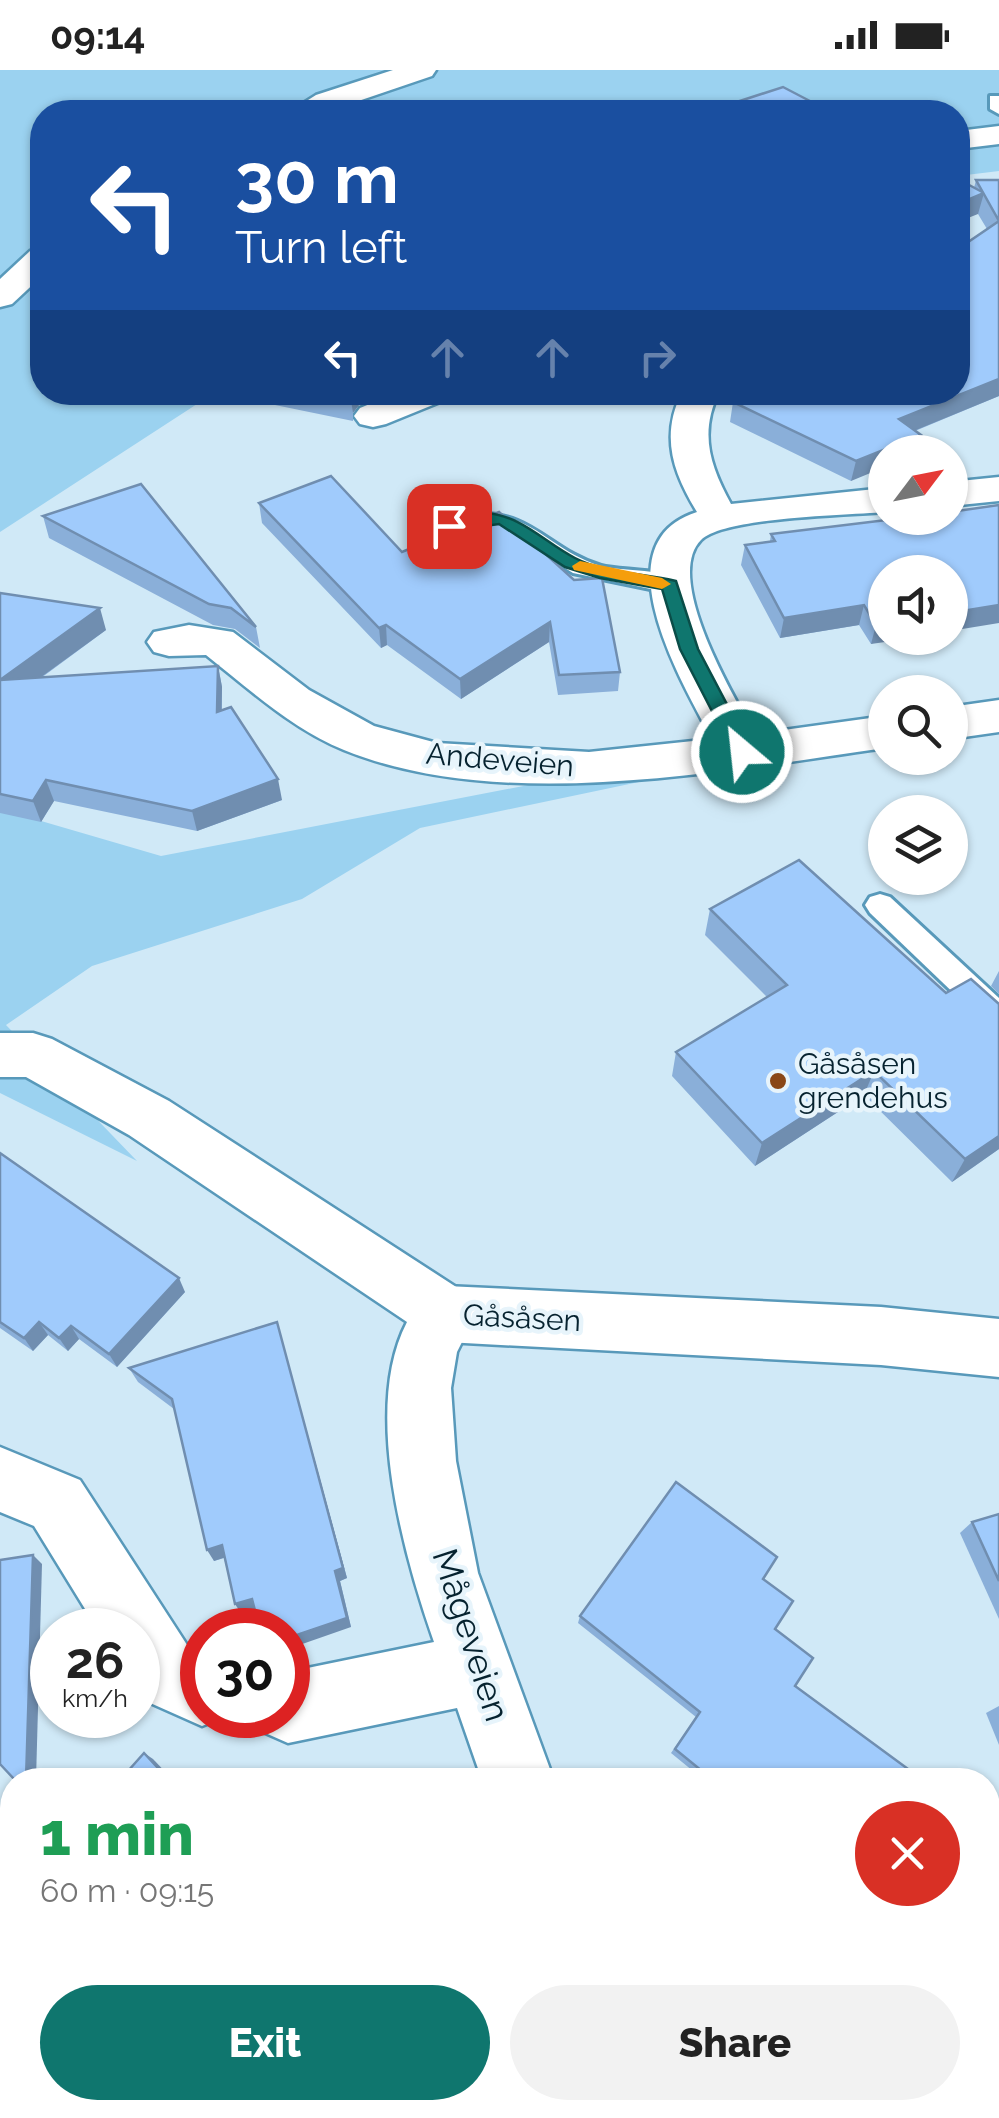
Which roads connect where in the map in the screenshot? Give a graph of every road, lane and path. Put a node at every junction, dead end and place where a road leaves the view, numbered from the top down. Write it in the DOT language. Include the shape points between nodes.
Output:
graph roads {
  1 [pos="422,70"];
  2 [pos="329,100"];
  3 [pos="999,135"];
  4 [pos="970,139"];
  5 [pos="30,269"];
  6 [pos="0,296"];
  7 [pos="400,405"];
  8 [pos="689,405"];
  9 [pos="373,416"];
  10 [pos="999,489"];
  11 [pos="968,492"];
  12 [pos="868,501"];
  13 [pos="720,518"];
  14 [pos="449,526"];
  15 [pos="670,585"];
  16 [pos="169,642"];
  17 [pos="999,716"];
  18 [pos="968,720"];
  19 [pos="868,734"];
  20 [pos="742,752"];
  21 [pos="880,905"];
  22 [pos="999,1017"];
  23 [pos="0,1055"];
  24 [pos="446,1314"];
  25 [pos="999,1348"];
  26 [pos="0,1480"];
  27 [pos="123,1608"];
  28 [pos="160,1667"];
  29 [pos="480,1668"];
  30 [pos="180,1681"];
  31 [pos="310,1703"];
  32 [pos="514,1768"];
  1 -- 2 [label="street"];
  3 -- 4 [label="street"];
  5 -- 6 [label="street"];
  7 -- 9 [label="street"];
  8 -- 13 [label="street" via="693,474"];
  10 -- 11 [label="street"];
  12 -- 13 [label="street"];
  13 -- 15 [label="street" via="686,530 672,550"];
  14 -- 15 [label="lane" via="502,519 571,563"];
  15 -- 20 [label="street" via="689,649"];
  16 -- 20 [label="street, Andeveien" via="218,642 292,701 359,738 437,759 589,768"];
  17 -- 18 [label="street"];
  19 -- 20 [label="street, Andeveien"];
  21 -- 22 [label="lane"];
  23 -- 24 [label="street, Gåsåsen" via="32,1055 148,1118"];
  24 -- 25 [label="street, Gåsåsen"];
  24 -- 29 [label="street, Mågeveien" via="427,1346 420,1388 424,1461 444,1573"];
  26 -- 27 [label="street" via="57,1503"];
  28 -- 30 [label="street"];
  29 -- 31 [label="street"];
  29 -- 32 [label="street, Mågeveien"];
}
